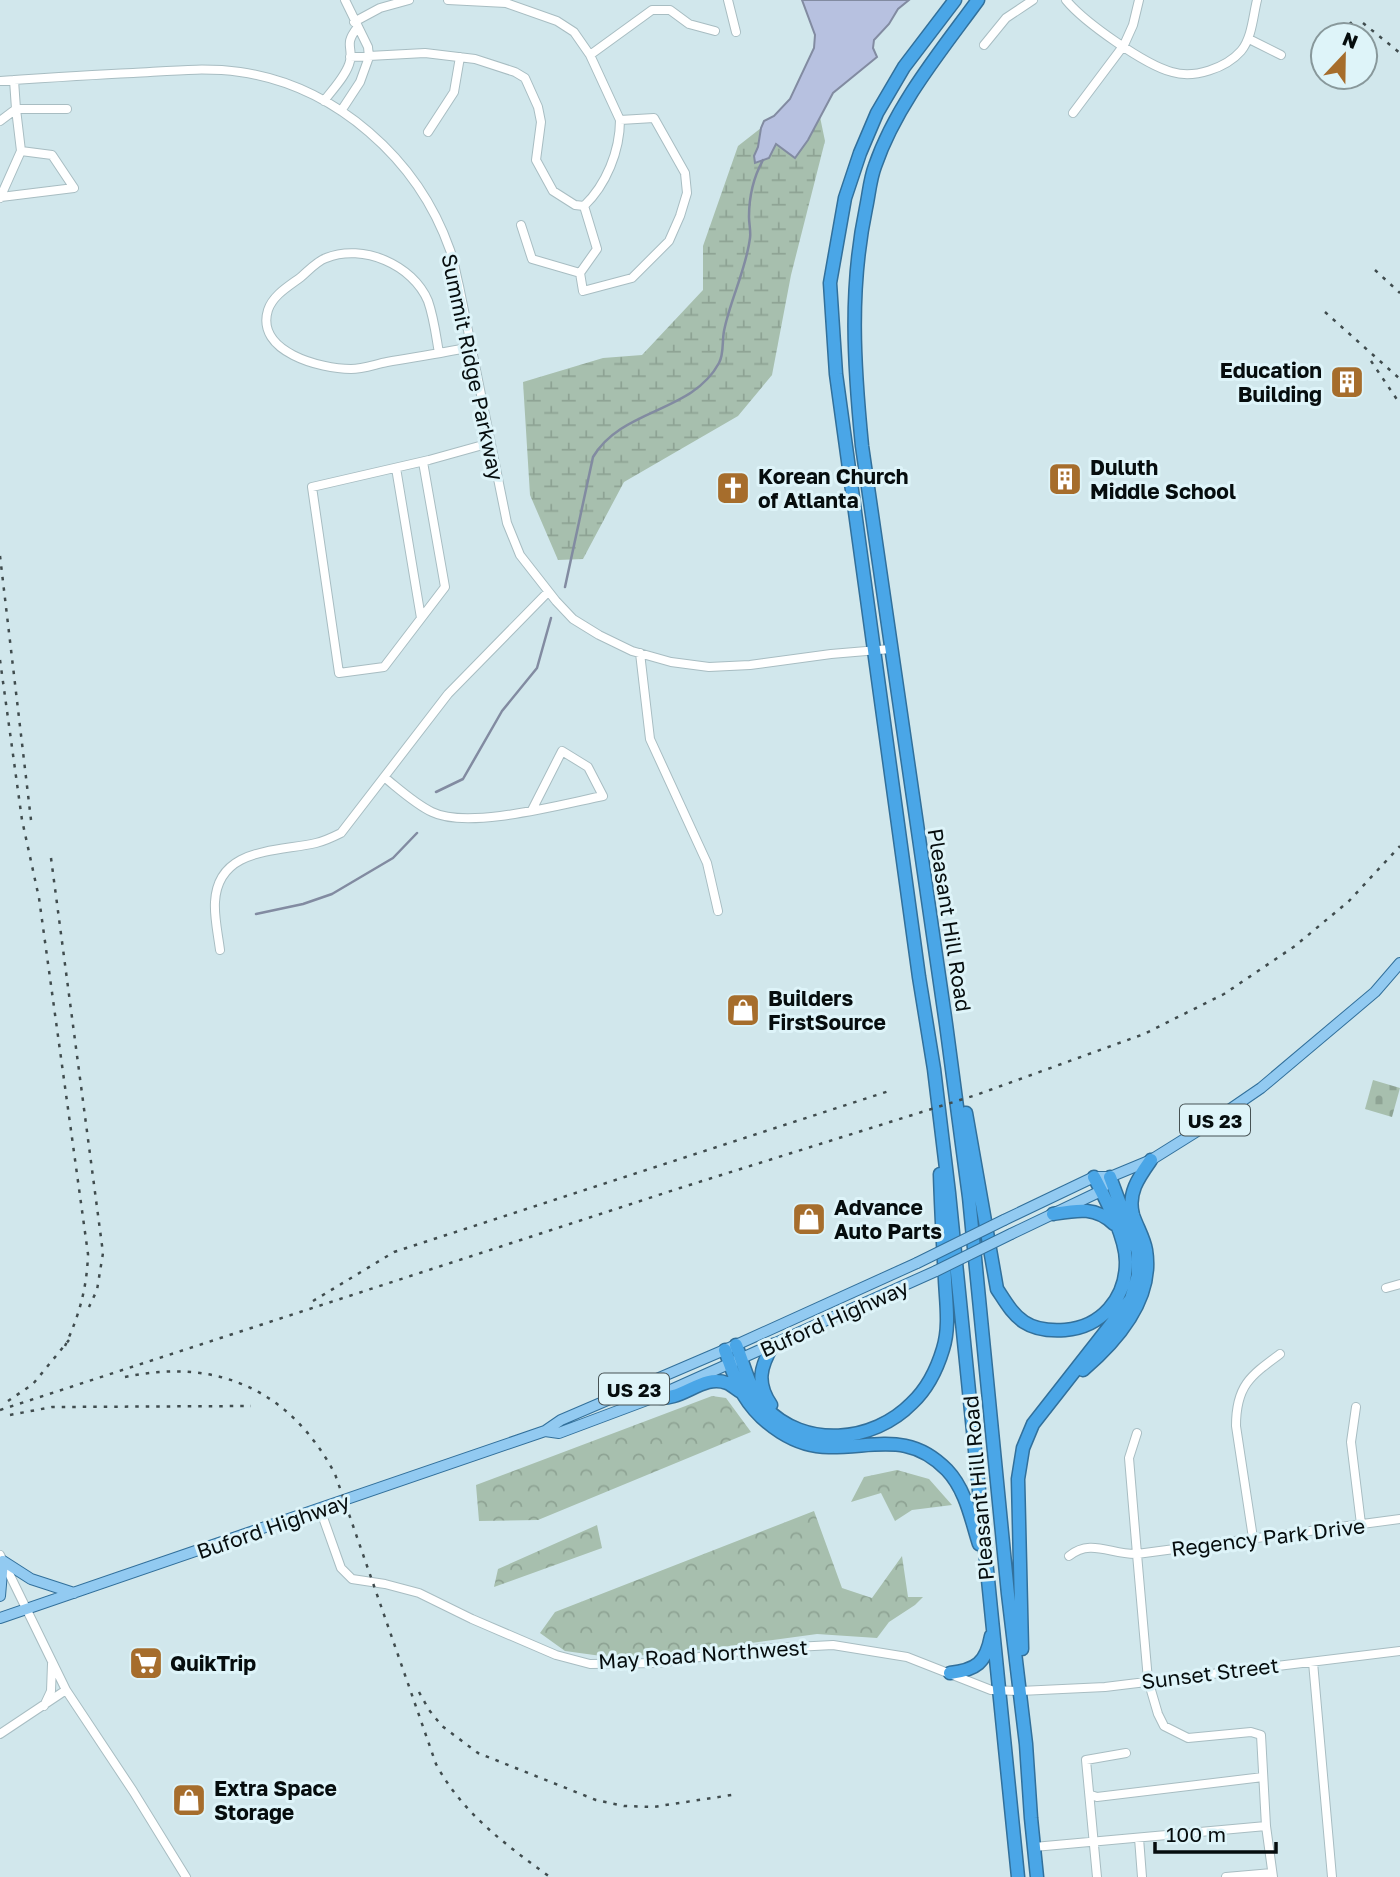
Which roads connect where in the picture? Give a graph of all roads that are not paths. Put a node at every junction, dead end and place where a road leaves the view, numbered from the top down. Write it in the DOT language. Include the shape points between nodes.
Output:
graph roads {
  1 [pos="345,0"];
  2 [pos="409,0"];
  3 [pos="448,0"];
  4 [pos="728,0"];
  5 [pos="955,0"];
  6 [pos="978,0"];
  7 [pos="1033,0"];
  8 [pos="1066,0"];
  9 [pos="1139,0"];
  10 [pos="1257,0"];
  11 [pos="356,25"];
  12 [pos="715,31"];
  13 [pos="736,32"];
  14 [pos="1249,38"];
  15 [pos="984,45"];
  16 [pos="1124,45"];
  17 [pos="590,55"];
  18 [pos="1282,55"];
  19 [pos="350,57"];
  20 [pos="369,57"];
  21 [pos="460,57"];
  22 [pos="14,80"];
  23 [pos="0,81"];
  24 [pos="324,101"];
  25 [pos="16,109"];
  26 [pos="67,109"];
  27 [pos="341,111"];
  28 [pos="1073,113"];
  29 [pos="620,120"];
  30 [pos="0,121"];
  31 [pos="428,131"];
  32 [pos="22,151"];
  33 [pos="0,197"];
  34 [pos="584,206"];
  35 [pos="521,225"];
  36 [pos="580,273"];
  37 [pos="471,348"];
  38 [pos="439,353"];
  39 [pos="490,443"];
  40 [pos="423,462"];
  41 [pos="396,468"];
  42 [pos="548,592"];
  43 [pos="421,618"];
  44 [pos="890,649"];
  45 [pos="876,650"];
  46 [pos="640,653"];
  47 [pos="384,777"];
  48 [pos="532,810"];
  49 [pos="718,911"];
  50 [pos="220,950"];
  51 [pos="1400,963"];
  52 [pos="946,1024"];
  53 [pos="934,1069"];
  54 [pos="1151,1160"];
  55 [pos="1094,1177"];
  56 [pos="1110,1177"];
  57 [pos="1101,1191"];
  58 [pos="1053,1214"];
  59 [pos="1116,1226"];
  60 [pos="1400,1284"];
  61 [pos="1386,1288"];
  62 [pos="773,1345"];
  63 [pos="730,1348"];
  64 [pos="1280,1354"];
  65 [pos="736,1362"];
  66 [pos="742,1393"];
  67 [pos="1056,1393"];
  68 [pos="655,1397"];
  69 [pos="1356,1408"];
  70 [pos="869,1430"];
  71 [pos="545,1431"];
  72 [pos="1137,1433"];
  73 [pos="320,1509"];
  74 [pos="1400,1520"];
  75 [pos="1361,1524"];
  76 [pos="1253,1538"];
  77 [pos="1137,1554"];
  78 [pos="1069,1556"];
  79 [pos="1,1558"];
  80 [pos="988,1575"];
  81 [pos="75,1593"];
  82 [pos="0,1596"];
  83 [pos="26,1609"];
  84 [pos="0,1618"];
  85 [pos="993,1625"];
  86 [pos="1400,1651"];
  87 [pos="52,1661"];
  88 [pos="1313,1662"];
  89 [pos="950,1673"];
  90 [pos="1148,1680"];
  91 [pos="66,1690"];
  92 [pos="1000,1690"];
  93 [pos="1020,1691"];
  94 [pos="44,1706"];
  95 [pos="0,1734"];
  96 [pos="1126,1753"];
  97 [pos="1263,1777"];
  98 [pos="1091,1795"];
  99 [pos="1266,1825"];
  100 [pos="1139,1838"];
  101 [pos="1093,1842"];
  102 [pos="1034,1847"];
  103 [pos="1273,1875"];
  104 [pos="186,1877"];
  105 [pos="1018,1877"];
  106 [pos="1037,1877"];
  107 [pos="1097,1877"];
  108 [pos="1142,1877"];
  109 [pos="1226,1877"];
  110 [pos="1332,1877"];
  1 -- 11 [label="street"];
  2 -- 11 [label="street" via="380,8"];
  3 -- 17 [label="street" via="506,3 557,21 574,32"];
  4 -- 13 [label="street"];
  5 -- 45 [label="highway, Pleasant Hill Road" via="904,67 859,153 845,198 830,284 836,374"];
  6 -- 44 [label="highway, Pleasant Hill Road" via="895,122 874,167 861,230 853,315 855,373"];
  7 -- 15 [label="street" via="1006,18"];
  8 -- 16 [label="street" via="1089,23"];
  9 -- 16 [label="street"];
  10 -- 14 [label="street"];
  11 -- 19 [label="street" via="348,46"];
  11 -- 20 [label="street"];
  12 -- 17 [label="street" via="690,24 670,10 652,10"];
  14 -- 16 [label="street" via="1228,61 1195,74 1172,72"];
  14 -- 18 [label="street"];
  16 -- 28 [label="street"];
  17 -- 29 [label="street"];
  19 -- 20 [label="street"];
  19 -- 24 [label="street"];
  20 -- 21 [label="street" via="425,53"];
  20 -- 27 [label="street" via="360,82"];
  21 -- 31 [label="street" via="454,92"];
  21 -- 34 [label="street" via="525,78 541,122 536,160 553,191"];
  22 -- 23 [label="street, Summit Ridge Parkway"];
  22 -- 24 [label="street, Summit Ridge Parkway" via="204,68 279,81"];
  22 -- 25 [label="street"];
  24 -- 27 [label="street, Summit Ridge Parkway"];
  25 -- 26 [label="street"];
  25 -- 30 [label="street"];
  25 -- 32 [label="street"];
  27 -- 37 [label="street, Summit Ridge Parkway" via="374,135 399,162 435,216 450,250"];
  29 -- 34 [label="street" via="610,166"];
  29 -- 36 [label="street" via="654,118 685,173 687,193 669,241 632,278 583,291"];
  32 -- 33 [label="street"];
  32 -- 33 [label="street" via="52,155 74,188"];
  34 -- 36 [label="street" via="597,249"];
  35 -- 36 [label="street" via="532,259"];
  37 -- 38 [label="street"];
  37 -- 39 [label="street, Summit Ridge Parkway"];
  38 -- 38 [label="street" via="351,369 319,364 282,349 268,333 268,311 275,297 325,258 352,254 384,258 413,276 427,299"];
  39 -- 40 [label="street"];
  39 -- 42 [label="street, Summit Ridge Parkway" via="507,523 520,555"];
  40 -- 41 [label="street"];
  40 -- 43 [label="street" via="445,587"];
  41 -- 43 [label="street"];
  41 -- 43 [label="street" via="312,487 339,673 383,667"];
  42 -- 46 [label="street, Summit Ridge Parkway" via="573,619"];
  42 -- 47 [label="street" via="447,694"];
  44 -- 45 [label="street, Summit Ridge Parkway"];
  44 -- 52 [label="highway, Pleasant Hill Road"];
  45 -- 46 [label="street, Summit Ridge Parkway" via="709,667"];
  45 -- 53 [label="highway, Pleasant Hill Road"];
  46 -- 49 [label="street" via="650,739 708,863"];
  47 -- 48 [label="street" via="445,817 491,818"];
  47 -- 50 [label="street" via="341,833 320,842 249,855 233,864 220,880 214,904"];
  48 -- 48 [label="street" via="591,798 603,796 588,767 562,751"];
  51 -- 54 [label="main road, Buford Highway / US 23" via="1375,992 1268,1083"];
  52 -- 59 [label="highway" via="960,1077 997,1289 1013,1312 1026,1323 1050,1331 1082,1329 1105,1315 1124,1283 1126,1260"];
  52 -- 93 [label="highway, Pleasant Hill Road" via="969,1197"];
  53 -- 70 [label="highway" via="945,1345 935,1372 912,1404"];
  53 -- 80 [label="highway, Pleasant Hill Road"];
  54 -- 56 [label="main road, Buford Highway / US 23"];
  54 -- 67 [label="highway" via="1134,1184 1132,1199 1132,1213 1146,1250 1144,1290 1100,1356"];
  55 -- 56 [label="main road, Buford Highway / US 23"];
  55 -- 57 [label="highway"];
  55 -- 63 [label="main road, Buford Highway / US 23, bridge"];
  56 -- 57 [label="main road"];
  56 -- 67 [label="highway" via="1138,1252 1138,1275 1125,1308"];
  57 -- 58 [label="main road, Buford Highway / US 23"];
  57 -- 59 [label="highway"];
  58 -- 59 [label="highway" via="1089,1210"];
  58 -- 62 [label="main road, Buford Highway / US 23, bridge"];
  60 -- 61 [label="street"];
  62 -- 65 [label="main road, Buford Highway / US 23"];
  62 -- 70 [label="highway" via="760,1380 772,1407 810,1429"];
  63 -- 65 [label="highway"];
  63 -- 71 [label="main road, Buford Highway / US 23"];
  64 -- 76 [label="street" via="1254,1373 1236,1407"];
  65 -- 66 [label="highway"];
  65 -- 68 [label="main road, Buford Highway / US 23"];
  65 -- 70 [label="highway" via="753,1393 790,1426 835,1438"];
  66 -- 68 [label="highway" via="726,1382 711,1381 666,1400"];
  66 -- 80 [label="highway" via="764,1420 804,1443 829,1448 900,1444 932,1458 961,1490"];
  67 -- 93 [label="highway" via="1034,1423 1023,1448 1018,1479"];
  68 -- 71 [label="main road, Buford Highway / US 23" via="559,1433"];
  69 -- 75 [label="street" via="1352,1442"];
  71 -- 73 [label="main road, Buford Highway / US 23"];
  72 -- 77 [label="street" via="1129,1458"];
  73 -- 81 [label="main road, Buford Highway / US 23"];
  73 -- 89 [label="street, May Road Northwest" via="341,1568 352,1579 419,1593 556,1655 590,1664 834,1645 907,1657"];
  74 -- 75 [label="street, Regency Park Drive"];
  75 -- 76 [label="street, Regency Park Drive"];
  76 -- 77 [label="street, Regency Park Drive"];
  77 -- 78 [label="street, Regency Park Drive" via="1089,1547"];
  77 -- 90 [label="street"];
  79 -- 81 [label="main road" via="31,1579"];
  79 -- 82 [label="main road"];
  79 -- 83 [label="street"];
  80 -- 85 [label="highway, Pleasant Hill Road"];
  81 -- 83 [label="main road, Buford Highway / US 23"];
  83 -- 84 [label="main road, Buford Highway / US 23"];
  83 -- 87 [label="street"];
  85 -- 89 [label="highway" via="977,1667"];
  85 -- 92 [label="highway, Pleasant Hill Road"];
  86 -- 88 [label="street, Sunset Street"];
  87 -- 91 [label="street"];
  87 -- 94 [label="street" via="51,1691"];
  88 -- 90 [label="street, Sunset Street"];
  88 -- 110 [label="street"];
  89 -- 92 [label="street, May Road Northwest"];
  90 -- 93 [label="street, Sunset Street"];
  90 -- 97 [label="street" via="1158,1714 1172,1732 1188,1738 1261,1735"];
  91 -- 94 [label="street"];
  91 -- 104 [label="street"];
  92 -- 93 [label="street, May Road Northwest"];
  92 -- 105 [label="highway, Pleasant Hill Road"];
  93 -- 102 [label="highway, Pleasant Hill Road"];
  94 -- 95 [label="street"];
  96 -- 98 [label="street" via="1086,1760"];
  97 -- 98 [label="street"];
  97 -- 99 [label="street"];
  98 -- 101 [label="street"];
  99 -- 100 [label="street"];
  99 -- 103 [label="street"];
  100 -- 101 [label="street"];
  100 -- 108 [label="street"];
  101 -- 102 [label="street"];
  101 -- 107 [label="street"];
  102 -- 106 [label="highway, Pleasant Hill Road"];
  103 -- 109 [label="street"];
}
